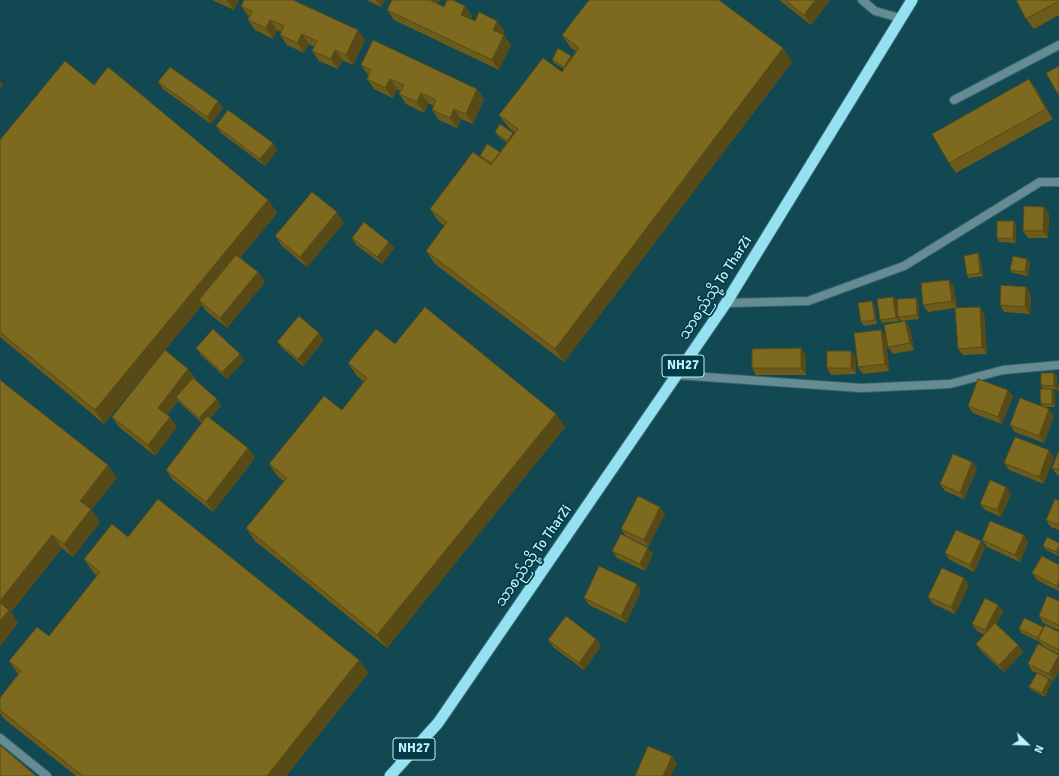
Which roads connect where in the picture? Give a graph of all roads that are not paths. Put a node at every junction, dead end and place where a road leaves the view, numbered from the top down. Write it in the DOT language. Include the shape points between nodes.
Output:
graph roads {
  1 [pos="862,0"];
  2 [pos="912,0"];
  3 [pos="900,18"];
  4 [pos="1059,45"];
  5 [pos="954,100"];
  6 [pos="1059,182"];
  7 [pos="726,303"];
  8 [pos="1059,365"];
  9 [pos="677,375"];
  10 [pos="0,738"];
  11 [pos="47,776"];
  12 [pos="390,776"];
  1 -- 3 [label="street" via="874,11"];
  2 -- 3 [label="highway, သာစည်သို့ To TharZi / NH27"];
  3 -- 7 [label="highway, သာစည်သို့ To TharZi / NH27"];
  4 -- 5 [label="street"];
  6 -- 7 [label="street" via="1040,182 904,266 808,301"];
  7 -- 9 [label="highway, သာစည်သို့ To TharZi / NH27"];
  8 -- 9 [label="street" via="1003,370 950,384 861,388"];
  9 -- 12 [label="highway, သာစည်သို့ To TharZi / NH27" via="438,722"];
  10 -- 11 [label="street"];
}
